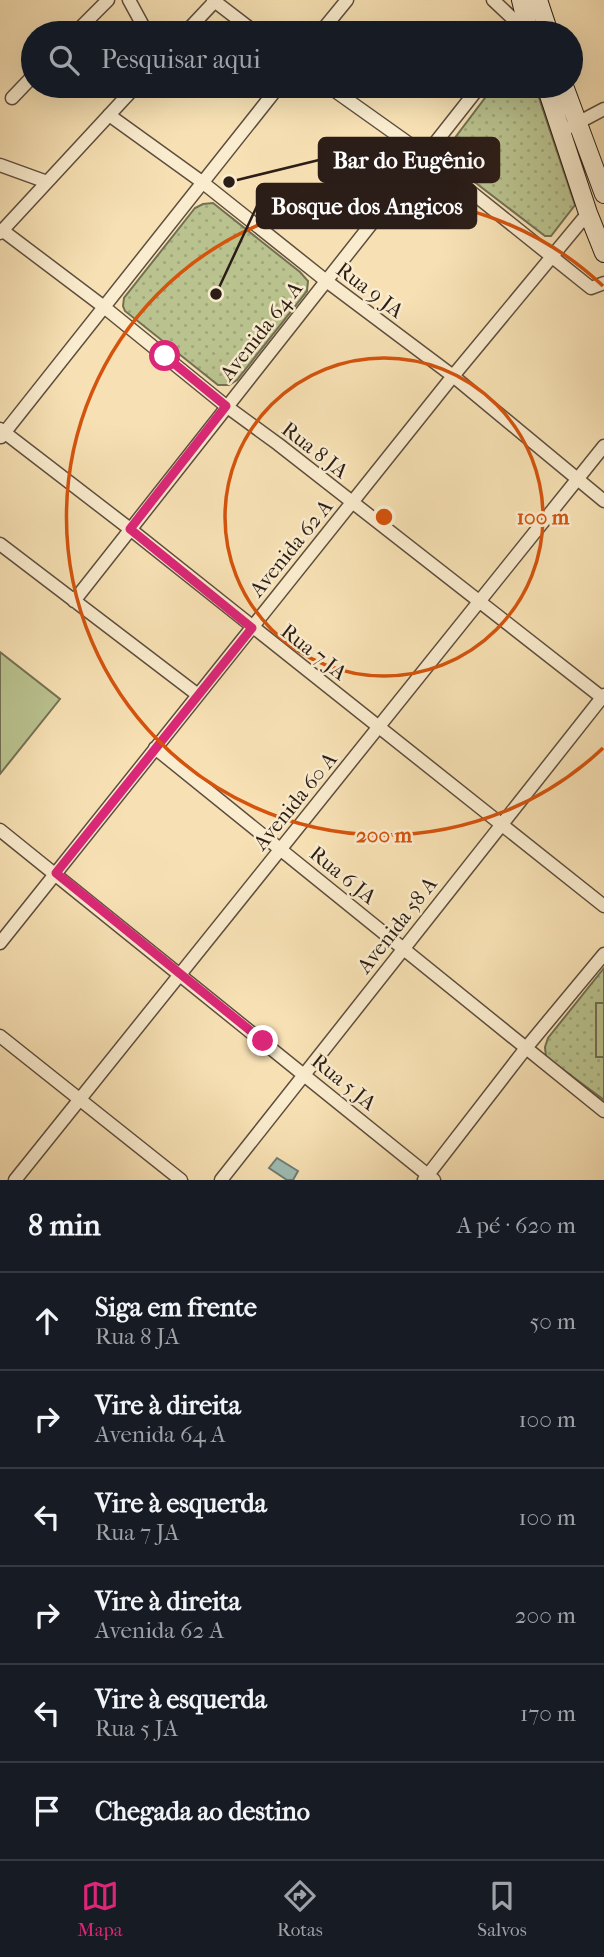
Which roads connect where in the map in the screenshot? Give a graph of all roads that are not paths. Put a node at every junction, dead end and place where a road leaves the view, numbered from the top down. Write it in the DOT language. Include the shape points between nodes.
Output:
graph roads {
  1 [pos="108,0"];
  2 [pos="129,0"];
  3 [pos="347,0"];
  4 [pos="493,0"];
  5 [pos="521,0"];
  6 [pos="538,0"];
  7 [pos="214,1"];
  8 [pos="87,21"];
  9 [pos="140,21"];
  10 [pos="196,21"];
  11 [pos="240,21"];
  12 [pos="330,21"];
  13 [pos="515,21"];
  14 [pos="525,21"];
  15 [pos="545,21"];
  16 [pos="21,89"];
  17 [pos="12,98"];
  18 [pos="125,98"];
  19 [pos="269,98"];
  20 [pos="345,98"];
  21 [pos="470,98"];
  22 [pos="553,98"];
  23 [pos="565,98"];
  24 [pos="604,109"];
  25 [pos="109,115"];
  26 [pos="569,128"];
  27 [pos="425,155"];
  28 [pos="0,165"];
  29 [pos="47,182"];
  30 [pos="202,182"];
  31 [pos="604,194"];
  32 [pos="589,213"];
  33 [pos="1,231"];
  34 [pos="604,253"];
  35 [pos="551,256"];
  36 [pos="325,280"];
  37 [pos="604,283"];
  38 [pos="104,307"];
  39 [pos="453,376"];
  40 [pos="226,406"];
  41 [pos="1,433"];
  42 [pos="604,446"];
  43 [pos="578,479"];
  44 [pos="604,501"];
  45 [pos="351,503"];
  46 [pos="130,529"];
  47 [pos="0,544"];
  48 [pos="74,601"];
  49 [pos="480,602"];
  50 [pos="252,628"];
  51 [pos="198,695"];
  52 [pos="603,697"];
  53 [pos="379,728"];
  54 [pos="155,748"];
  55 [pos="501,825"];
  56 [pos="0,830"];
  57 [pos="281,850"];
  58 [pos="56,873"];
  59 [pos="604,906"];
  60 [pos="0,943"];
  61 [pos="403,949"];
  62 [pos="604,954"];
  63 [pos="180,974"];
  64 [pos="0,1035"];
  65 [pos="526,1048"];
  66 [pos="304,1074"];
  67 [pos="80,1099"];
  68 [pos="604,1111"];
  69 [pos="429,1179"];
  70 [pos="15,1180"];
  71 [pos="181,1180"];
  72 [pos="221,1180"];
  1 -- 8 [label="street"];
  2 -- 9 [label="street"];
  3 -- 12 [label="street"];
  4 -- 13 [label="street"];
  5 -- 14 [label="main road"];
  6 -- 15 [label="main road"];
  7 -- 10 [label="street"];
  7 -- 11 [label="street"];
  16 -- 17 [label="street"];
  18 -- 25 [label="street"];
  19 -- 30 [label="street"];
  20 -- 27 [label="street"];
  21 -- 27 [label="street, Avenida 64 A"];
  22 -- 26 [label="main road"];
  23 -- 26 [label="main road"];
  24 -- 26 [label="street"];
  25 -- 29 [label="street"];
  25 -- 30 [label="street, Rua 9 JA"];
  26 -- 31 [label="main road"];
  26 -- 32 [label="main road"];
  27 -- 35 [label="street"];
  27 -- 36 [label="street, Avenida 64 A"];
  28 -- 29 [label="street"];
  29 -- 33 [label="street"];
  30 -- 36 [label="street, Rua 9 JA"];
  30 -- 38 [label="street"];
  32 -- 34 [label="main road"];
  32 -- 35 [label="street, Avenida 62 A"];
  33 -- 38 [label="street, Rua 8 JA"];
  35 -- 37 [label="street" via="591,288"];
  35 -- 39 [label="street, Avenida 62 A"];
  36 -- 39 [label="street, Rua 9 JA"];
  36 -- 40 [label="street, Avenida 64 A"];
  38 -- 40 [label="street, Rua 8 JA"];
  38 -- 41 [label="street"];
  39 -- 43 [label="street, Rua 9 JA"];
  39 -- 45 [label="street, Avenida 62 A"];
  40 -- 45 [label="street, Rua 8 JA"];
  40 -- 46 [label="street, Avenida 64 A"];
  41 -- 46 [label="street, Rua 7 JA"];
  42 -- 43 [label="street, Avenida 60 A"];
  43 -- 44 [label="street, Rua 9 JA"];
  43 -- 49 [label="street, Avenida 60 A"];
  45 -- 49 [label="street, Rua 8 JA"];
  45 -- 50 [label="street, Avenida 62 A"];
  46 -- 48 [label="street, Avenida 64 A"];
  46 -- 50 [label="street, Rua 7 JA"];
  47 -- 48 [label="street"];
  48 -- 51 [label="street"];
  49 -- 52 [label="street, Rua 8 JA"];
  49 -- 53 [label="street, Avenida 60 A"];
  50 -- 51 [label="street, Avenida 62 A"];
  50 -- 53 [label="street, Rua 7 JA"];
  51 -- 54 [label="street, Avenida 62 A"];
  52 -- 55 [label="street, Avenida 58 A"];
  53 -- 55 [label="street, Rua 7 JA"];
  53 -- 57 [label="street, Avenida 60 A"];
  54 -- 57 [label="street, Rua 6 JA"];
  54 -- 58 [label="street, Avenida 62 A"];
  55 -- 59 [label="street, Rua 7 JA"];
  55 -- 61 [label="street, Avenida 58 A"];
  56 -- 58 [label="street, Rua 5 JA"];
  57 -- 61 [label="street, Rua 6 JA"];
  57 -- 63 [label="street, Avenida 60 A"];
  58 -- 60 [label="street, Avenida 62 A"];
  58 -- 63 [label="street, Rua 5 JA"];
  61 -- 65 [label="street, Rua 6 JA"];
  61 -- 66 [label="street, Avenida 58 A"];
  62 -- 65 [label="street"];
  63 -- 66 [label="street, Rua 5 JA"];
  63 -- 67 [label="street, Avenida 60 A"];
  64 -- 67 [label="street"];
  65 -- 68 [label="street, Rua 6 JA"];
  65 -- 69 [label="street"];
  66 -- 69 [label="street, Rua 5 JA"];
  66 -- 72 [label="street, Avenida 58 A"];
  67 -- 70 [label="street, Avenida 60 A"];
  67 -- 71 [label="street"];
}
